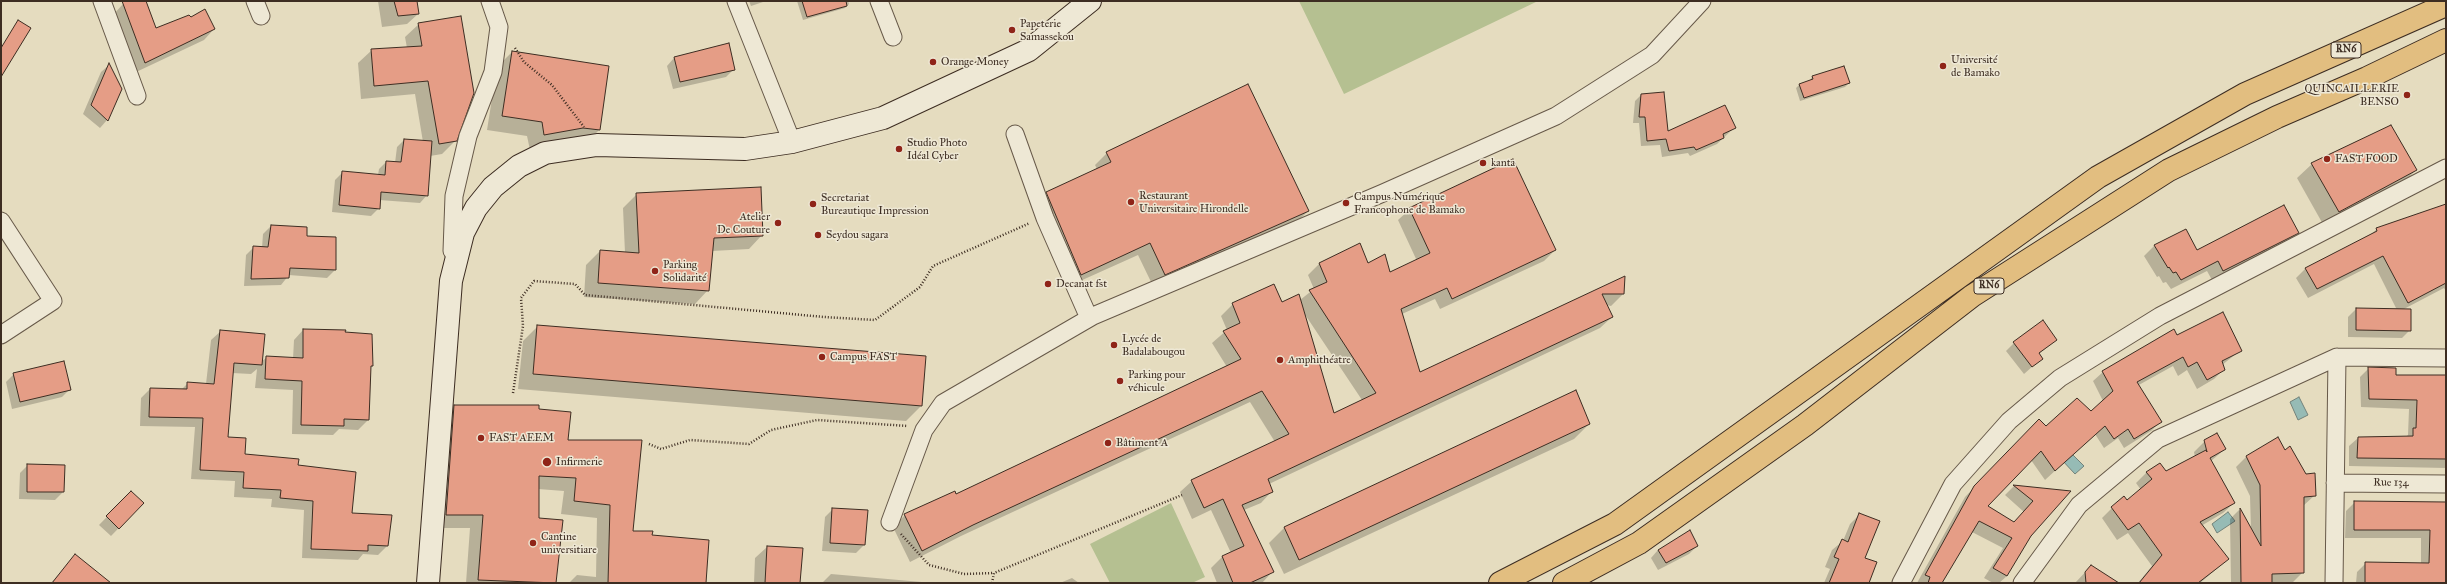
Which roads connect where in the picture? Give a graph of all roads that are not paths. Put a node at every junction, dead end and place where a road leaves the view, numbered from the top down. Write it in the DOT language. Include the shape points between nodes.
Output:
graph roads {
  1 [pos="102,1"];
  2 [pos="490,1"];
  3 [pos="736,1"];
  4 [pos="879,1"];
  5 [pos="1090,1"];
  6 [pos="1702,1"];
  7 [pos="2446,6"];
  8 [pos="893,37"];
  9 [pos="2446,40"];
  10 [pos="137,96"];
  11 [pos="1015,134"];
  12 [pos="792,142"];
  13 [pos="2446,168"];
  14 [pos="1,221"];
  15 [pos="451,281"];
  16 [pos="1090,318"];
  17 [pos="1,335"];
  18 [pos="2337,357"];
  19 [pos="2446,358"];
  20 [pos="2335,483"];
  21 [pos="2446,484"];
  22 [pos="890,522"];
  23 [pos="428,583"];
  24 [pos="1500,583"];
  25 [pos="1564,583"];
  26 [pos="1902,583"];
  27 [pos="2022,583"];
  28 [pos="2334,583"];
  1 -- 10 [label="street"];
  2 -- 15 [label="street" via="499,27 493,72 468,136 454,196"];
  3 -- 12 [label="street"];
  4 -- 8 [label="street"];
  5 -- 12 [label="street" via="1029,50 883,118"];
  6 -- 16 [label="street" via="1652,56 1556,116 1383,194"];
  7 -- 24 [label="highway, RN6" via="2245,94 2098,177 1615,524"];
  9 -- 25 [label="highway, RN6" via="2368,78 2277,117 2169,170 1972,296 1805,425 1639,543"];
  11 -- 16 [label="street" via="1045,218"];
  12 -- 15 [label="street" via="745,149 597,145 545,153 519,166 493,187 476,208 463,233"];
  13 -- 26 [label="street" via="2160,316 2060,378 2010,421 1953,484"];
  14 -- 17 [label="street" via="53,300"];
  15 -- 23 [label="street"];
  16 -- 22 [label="street" via="943,402 925,429"];
  18 -- 19 [label="street"];
  18 -- 20 [label="street"];
  18 -- 27 [label="street" via="2158,439 2078,505"];
  20 -- 21 [label="street, Rue 134"];
  20 -- 28 [label="street"];
}
